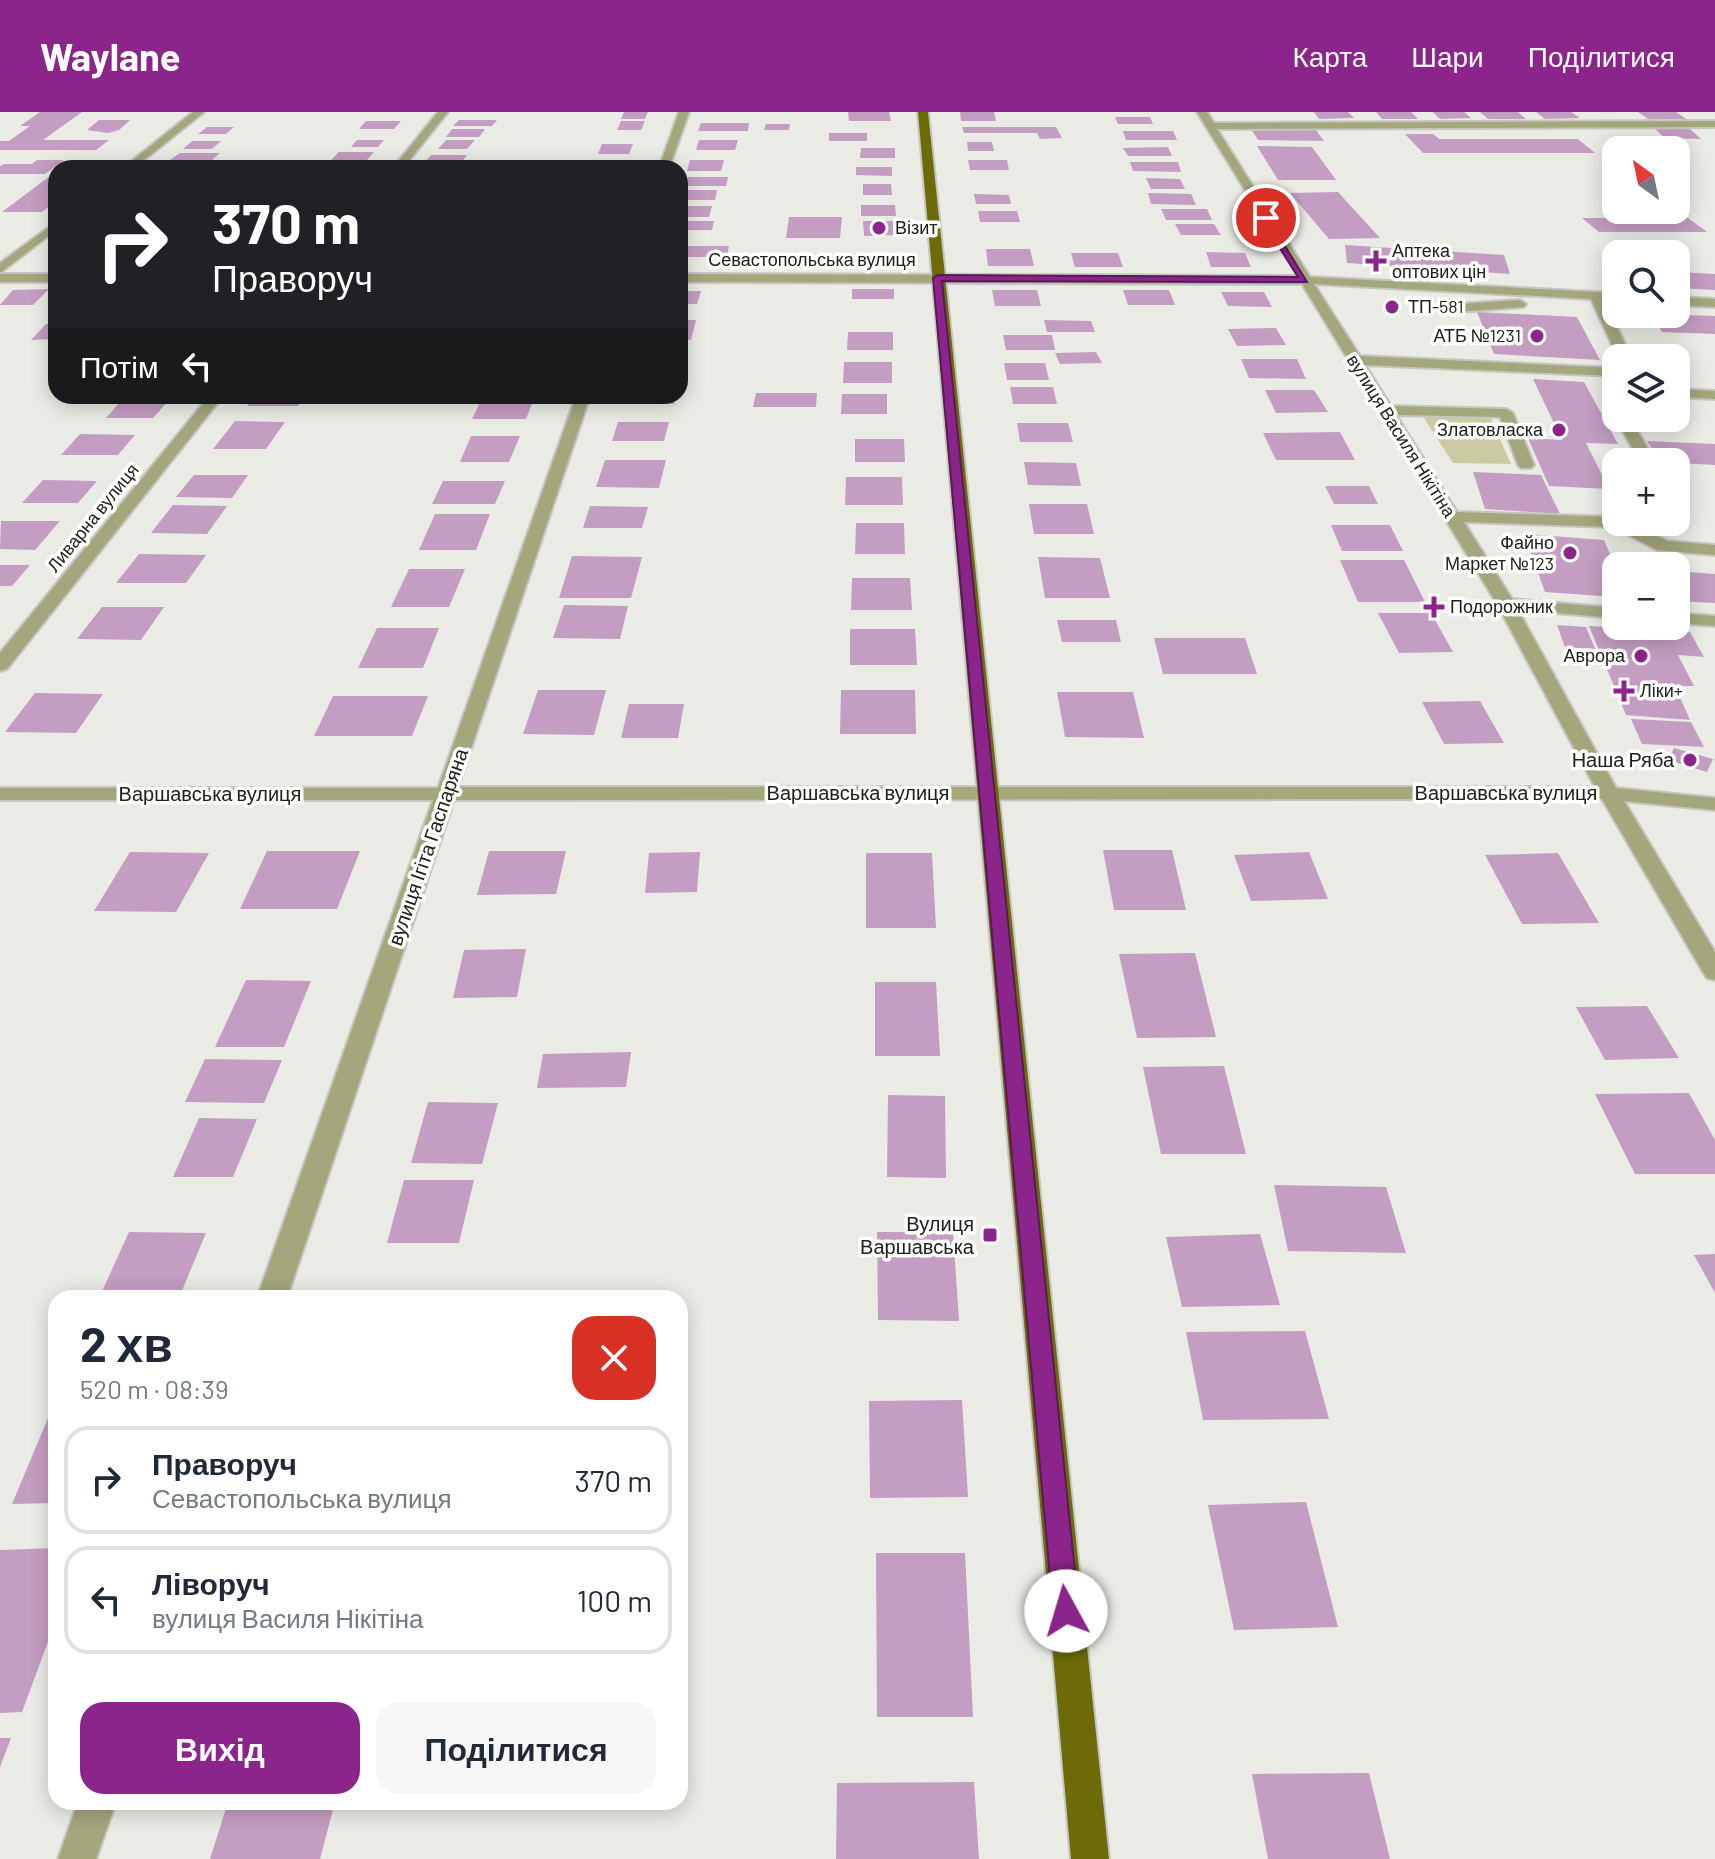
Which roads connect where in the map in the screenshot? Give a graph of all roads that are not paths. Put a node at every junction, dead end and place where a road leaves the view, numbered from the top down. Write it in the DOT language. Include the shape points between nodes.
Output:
graph roads {
  1 [pos="199,112"];
  2 [pos="443,112"];
  3 [pos="684,112"];
  4 [pos="923,112"];
  5 [pos="1202,112"];
  6 [pos="1702,112"];
  7 [pos="1715,122"];
  8 [pos="1211,126"];
  9 [pos="138,160"];
  10 [pos="404,160"];
  11 [pos="667,160"];
  12 [pos="48,231"];
  13 [pos="0,269"];
  14 [pos="0,278"];
  15 [pos="48,278"];
  16 [pos="688,278"];
  17 [pos="938,278"];
  18 [pos="1304,280"];
  19 [pos="1547,293"];
  20 [pos="1596,296"];
  21 [pos="1602,296"];
  22 [pos="1690,302"];
  23 [pos="1715,303"];
  24 [pos="1457,308"];
  25 [pos="1618,344"];
  26 [pos="1353,360"];
  27 [pos="1602,371"];
  28 [pos="1690,394"];
  29 [pos="1715,395"];
  30 [pos="210,404"];
  31 [pos="580,404"];
  32 [pos="1385,410"];
  33 [pos="1526,465"];
  34 [pos="1452,517"];
  35 [pos="1602,521"];
  36 [pos="1644,536"];
  37 [pos="1715,550"];
  38 [pos="1506,604"];
  39 [pos="1602,612"];
  40 [pos="1690,619"];
  41 [pos="1715,621"];
  42 [pos="0,665"];
  43 [pos="988,793"];
  44 [pos="1609,793"];
  45 [pos="0,794"];
  46 [pos="446,794"];
  47 [pos="1715,804"];
  48 [pos="1715,972"];
  49 [pos="275,1290"];
  50 [pos="94,1810"];
  51 [pos="77,1859"];
  52 [pos="1090,1859"];
  1 -- 9 [label="street"];
  2 -- 10 [label="street"];
  3 -- 11 [label="street"];
  4 -- 17 [label="main road"];
  5 -- 8 [label="street, вулиця Василя Нікітіна"];
  6 -- 7 [label="street"];
  7 -- 8 [label="street"];
  8 -- 18 [label="street, вулиця Василя Нікітіна"];
  12 -- 13 [label="street"];
  14 -- 15 [label="street"];
  16 -- 17 [label="street, Севастопольська вулиця"];
  17 -- 18 [label="street, Севастопольська вулиця"];
  17 -- 43 [label="main road"];
  18 -- 19 [label="street, Севастопольська вулиця"];
  18 -- 26 [label="street, вулиця Василя Нікітіна"];
  19 -- 20 [label="street, Севастопольська вулиця"];
  19 -- 24 [label="street" via="1542,300 1508,306"];
  20 -- 21 [label="street, Севастопольська вулиця"];
  20 -- 25 [label="street"];
  22 -- 23 [label="street"];
  26 -- 27 [label="street" via="1437,359"];
  26 -- 32 [label="street, вулиця Василя Нікітіна"];
  28 -- 29 [label="street"];
  30 -- 42 [label="street, Ливарна вулиця"];
  31 -- 46 [label="street, вулиця Ігіта Гаспаряна"];
  32 -- 33 [label="street" via="1506,413"];
  32 -- 34 [label="street, вулиця Василя Нікітіна"];
  34 -- 35 [label="street"];
  34 -- 38 [label="street, вулиця Василя Нікітіна"];
  36 -- 37 [label="street" via="1663,546"];
  38 -- 39 [label="street"];
  38 -- 44 [label="street, вулиця Василя Нікітіна"];
  40 -- 41 [label="street"];
  43 -- 44 [label="street, Варшавська вулиця"];
  43 -- 46 [label="street, Варшавська вулиця"];
  43 -- 52 [label="main road"];
  44 -- 47 [label="street, Варшавська вулиця"];
  44 -- 48 [label="street, вулиця Василя Нікітіна"];
  45 -- 46 [label="street, Варшавська вулиця"];
  46 -- 49 [label="street, вулиця Ігіта Гаспаряна"];
  50 -- 51 [label="street"];
}
